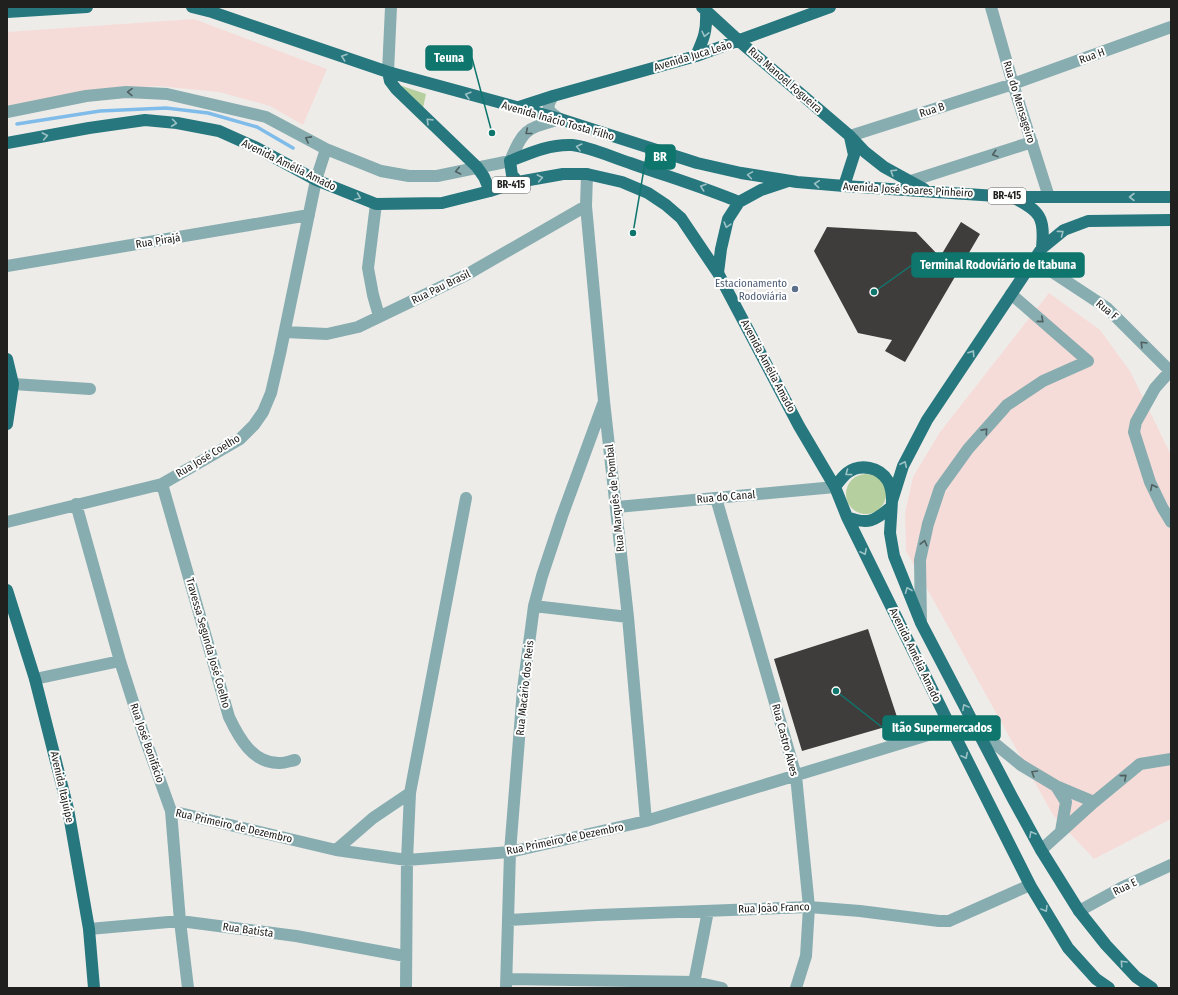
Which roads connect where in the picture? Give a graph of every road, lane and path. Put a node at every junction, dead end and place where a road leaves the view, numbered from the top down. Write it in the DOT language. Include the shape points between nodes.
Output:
graph roads {
  1 [pos="88,7"];
  2 [pos="192,7"];
  3 [pos="390,7"];
  4 [pos="830,7"];
  5 [pos="991,7"];
  6 [pos="212,9"];
  7 [pos="704,9"];
  8 [pos="7,12"];
  9 [pos="1171,27"];
  10 [pos="739,41"];
  11 [pos="696,56"];
  12 [pos="388,72"];
  13 [pos="1013,84"];
  14 [pos="553,96"];
  15 [pos="516,108"];
  16 [pos="7,112"];
  17 [pos="560,119"];
  18 [pos="850,136"];
  19 [pos="1032,142"];
  20 [pos="7,143"];
  21 [pos="326,149"];
  22 [pos="510,161"];
  23 [pos="477,167"];
  24 [pos="587,174"];
  25 [pos="316,180"];
  26 [pos="789,181"];
  27 [pos="911,181"];
  28 [pos="518,182"];
  29 [pos="844,186"];
  30 [pos="927,190"];
  31 [pos="490,192"];
  32 [pos="1012,197"];
  33 [pos="1049,197"];
  34 [pos="1171,197"];
  35 [pos="739,202"];
  36 [pos="376,204"];
  37 [pos="586,206"];
  38 [pos="309,215"];
  39 [pos="1171,220"];
  40 [pos="1042,248"];
  41 [pos="1034,260"];
  42 [pos="7,266"];
  43 [pos="718,274"];
  44 [pos="1011,294"];
  45 [pos="380,316"];
  46 [pos="285,332"];
  47 [pos="7,359"];
  48 [pos="1171,371"];
  49 [pos="13,384"];
  50 [pos="90,389"];
  51 [pos="604,401"];
  52 [pos="7,424"];
  53 [pos="162,484"];
  54 [pos="835,487"];
  55 [pos="466,498"];
  56 [pos="716,498"];
  57 [pos="76,504"];
  58 [pos="892,504"];
  59 [pos="617,507"];
  60 [pos="847,517"];
  61 [pos="7,522"];
  62 [pos="1171,522"];
  63 [pos="7,590"];
  64 [pos="534,606"];
  65 [pos="628,618"];
  66 [pos="921,623"];
  67 [pos="120,660"];
  68 [pos="35,679"];
  69 [pos="950,728"];
  70 [pos="976,729"];
  71 [pos="1171,759"];
  72 [pos="295,760"];
  73 [pos="796,776"];
  74 [pos="1056,786"];
  75 [pos="410,792"];
  76 [pos="1094,802"];
  77 [pos="171,811"];
  78 [pos="646,821"];
  79 [pos="1061,831"];
  80 [pos="336,850"];
  81 [pos="1041,850"];
  82 [pos="510,852"];
  83 [pos="407,860"];
  84 [pos="1171,865"];
  85 [pos="1030,885"];
  86 [pos="810,907"];
  87 [pos="708,911"];
  88 [pos="1079,911"];
  89 [pos="509,920"];
  90 [pos="180,921"];
  91 [pos="89,929"];
  92 [pos="405,956"];
  93 [pos="507,984"];
  94 [pos="694,985"];
  95 [pos="94,988"];
  96 [pos="188,988"];
  97 [pos="406,988"];
  98 [pos="722,988"];
  99 [pos="796,988"];
  100 [pos="1109,988"];
  101 [pos="1152,988"];
  1 -- 8 [label="main road"];
  2 -- 6 [label="main road, Avenida Inácio Tosta Filho"];
  3 -- 12 [label="street"];
  4 -- 10 [label="main road, Avenida Juca Leão"];
  5 -- 13 [label="street, Rua do Mensageiro"];
  12 -- 6 [label="main road, Avenida Inácio Tosta Filho, one-way"];
  7 -- 10 [label="main road, Rua Manoel Fogueira"];
  7 -- 11 [label="main road, one-way" via="707,24 705,37"];
  9 -- 13 [label="street, Rua H"];
  10 -- 11 [label="main road, Avenida Juca Leão"];
  10 -- 18 [label="main road, Rua Manoel Fogueira"];
  11 -- 14 [label="main road, Avenida Juca Leão"];
  15 -- 12 [label="main road, Avenida Inácio Tosta Filho, one-way"];
  23 -- 12 [label="main road, one-way" via="396,90"];
  13 -- 18 [label="street, Rua B"];
  13 -- 19 [label="street, Rua do Mensageiro"];
  14 -- 15 [label="main road, Avenida Juca Leão"];
  14 -- 17 [label="street" via="548,107 551,113"];
  15 -- 17 [label="main road, Avenida Inácio Tosta Filho"];
  21 -- 16 [label="street, BR-415, one-way" via="266,117 167,94 126,92 86,96"];
  17 -- 22 [label="street, BR-415, one-way" via="527,131 520,139"];
  26 -- 17 [label="main road, Avenida Inácio Tosta Filho / BR-415, one-way" via="698,163"];
  27 -- 18 [label="main road, Rua Manoel Fogueira, one-way" via="884,167"];
  18 -- 29 [label="main road" via="854,155"];
  19 -- 27 [label="street, Avenida José Soares Pinheiro, one-way"];
  19 -- 33 [label="street, Rua do Mensageiro"];
  20 -- 25 [label="main road, Avenida Amélia Amado / BR-415, one-way" via="145,120 219,131"];
  23 -- 21 [label="street, BR-415, one-way" via="437,176 409,176 382,171"];
  21 -- 25 [label="street, Rua José Coelho"];
  22 -- 23 [label="street, BR-415"];
  22 -- 28 [label="main road" via="512,175"];
  35 -- 22 [label="main road, one-way" via="705,188 572,145 540,149"];
  23 -- 31 [label="main road"];
  28 -- 24 [label="main road, Avenida Amélia Amado / BR-415, one-way" via="563,174"];
  24 -- 37 [label="street, Rua Marquês de Pombal"];
  24 -- 43 [label="main road, Avenida Amélia Amado / BR-415" via="622,182 666,204 681,218"];
  25 -- 36 [label="main road, Avenida Amélia Amado / BR-415, one-way"];
  25 -- 38 [label="street, Rua José Coelho"];
  29 -- 26 [label="main road, Avenida José Soares Pinheiro / BR-415, one-way"];
  26 -- 35 [label="main road" via="761,190"];
  27 -- 30 [label="main road, Rua Manoel Fogueira"];
  28 -- 31 [label="main road, Avenida Amélia Amado / BR-415"];
  29 -- 30 [label="main road, Avenida José Soares Pinheiro / BR-415"];
  30 -- 32 [label="main road, Avenida José Soares Pinheiro / BR-415"];
  31 -- 36 [label="main road, Avenida Amélia Amado / BR-415" via="442,204"];
  32 -- 33 [label="main road, Avenida José Soares Pinheiro / BR-415"];
  32 -- 40 [label="main road" via="1039,214 1044,230"];
  34 -- 33 [label="main road, Avenida José Soares Pinheiro / BR-415, one-way"];
  35 -- 43 [label="main road, one-way" via="728,219"];
  36 -- 45 [label="street" via="368,268"];
  37 -- 45 [label="street, Rua Pau Brasil" via="466,275"];
  37 -- 51 [label="street, Rua Marquês de Pombal"];
  38 -- 42 [label="street, Rua Pirajá"];
  38 -- 46 [label="street, Rua José Coelho"];
  40 -- 39 [label="main road, one-way" via="1064,230 1088,221"];
  40 -- 41 [label="main road"];
  41 -- 44 [label="main road, Avenida Amélia Amado"];
  48 -- 41 [label="street, Rua F, one-way" via="1107,308"];
  43 -- 54 [label="main road, Avenida Amélia Amado / BR-415" via="799,426"];
  58 -- 44 [label="main road, Avenida Amélia Amado, one-way" via="903,466 927,420"];
  44 -- 66 [label="street" via="1088,360 1043,381 1007,405 968,449 940,488 920,560"];
  45 -- 46 [label="street, Rua Pau Brasil" via="358,327 327,334"];
  46 -- 53 [label="street, Rua José Coelho" via="271,393 254,425 240,439"];
  47 -- 49 [label="main road"];
  62 -- 48 [label="street, one-way" via="1150,482 1134,432 1138,418 1155,388"];
  49 -- 50 [label="street"];
  49 -- 52 [label="main road"];
  51 -- 59 [label="street, Rua Marquês de Pombal"];
  51 -- 64 [label="street, Rua Macário dos Reis" via="559,523"];
  53 -- 57 [label="street, Rua José Coelho"];
  53 -- 72 [label="street, Travessa Segunda José Coelho" via="233,726 253,754 263,760 279,763"];
  54 -- 56 [label="street, Rua do Canal"];
  58 -- 54 [label="main road, one-way" via="888,482 883,474 875,469 856,468 848,472"];
  54 -- 60 [label="main road, Avenida Amélia Amado / BR-415"];
  55 -- 75 [label="street"];
  56 -- 59 [label="street, Rua do Canal"];
  56 -- 73 [label="street, Rua Castro Alves"];
  57 -- 61 [label="street, Rua José Coelho"];
  57 -- 67 [label="street, Rua José Bonifácio"];
  58 -- 60 [label="main road" via="875,520 866,522"];
  66 -- 58 [label="main road, Avenida Amélia Amado, one-way" via="894,556 890,533"];
  59 -- 65 [label="street, Rua Marquês de Pombal"];
  60 -- 69 [label="main road, Avenida Amélia Amado, one-way"];
  63 -- 68 [label="main road, Avenida Itajuípe"];
  64 -- 65 [label="street"];
  64 -- 82 [label="street, Rua Macário dos Reis" via="523,689"];
  65 -- 78 [label="street, Rua Marquês de Pombal"];
  70 -- 66 [label="main road, Avenida Amélia Amado, one-way"];
  67 -- 68 [label="street"];
  67 -- 77 [label="street, Rua José Bonifácio"];
  68 -- 91 [label="main road, Avenida Itajuípe" via="68,809"];
  69 -- 73 [label="street, Rua Primeiro de Dezembro"];
  69 -- 85 [label="main road, Avenida Amélia Amado, one-way"];
  74 -- 70 [label="street, one-way" via="1021,765"];
  81 -- 70 [label="main road, Avenida Amélia Amado, one-way"];
  76 -- 71 [label="street, one-way" via="1140,764"];
  73 -- 78 [label="street, Rua Primeiro de Dezembro"];
  73 -- 86 [label="street, Rua Castro Alves"];
  74 -- 76 [label="street"];
  74 -- 79 [label="street" via="1066,802"];
  75 -- 80 [label="street" via="373,818"];
  75 -- 83 [label="street"];
  76 -- 79 [label="street"];
  77 -- 80 [label="street, Rua Primeiro de Dezembro"];
  77 -- 90 [label="street, Rua José Bonifácio"];
  78 -- 82 [label="street, Rua Primeiro de Dezembro"];
  79 -- 81 [label="street"];
  80 -- 83 [label="street, Rua Primeiro de Dezembro"];
  81 -- 88 [label="main road, Avenida Amélia Amado"];
  82 -- 83 [label="street, Rua Primeiro de Dezembro"];
  82 -- 89 [label="street, Rua Macário dos Reis"];
  83 -- 92 [label="street"];
  84 -- 88 [label="street, Rua E"];
  85 -- 86 [label="street, Rua João Franco" via="949,921 860,910"];
  85 -- 100 [label="main road, Avenida Amélia Amado, one-way" via="1068,948"];
  86 -- 87 [label="street, Rua João Franco"];
  86 -- 99 [label="street, Rua Castro Alves" via="806,956"];
  87 -- 89 [label="street, Rua João Franco"];
  87 -- 94 [label="street"];
  101 -- 88 [label="main road, Avenida Amélia Amado, one-way" via="1136,977"];
  89 -- 93 [label="street, Rua Macário dos Reis"];
  90 -- 91 [label="street, Rua Batista"];
  90 -- 92 [label="street, Rua Batista" via="296,936"];
  90 -- 96 [label="street, Rua José Bonifácio"];
  91 -- 95 [label="main road, Avenida Itajuípe"];
  92 -- 97 [label="street"];
  93 -- 94 [label="street"];
  94 -- 98 [label="street"];
}
